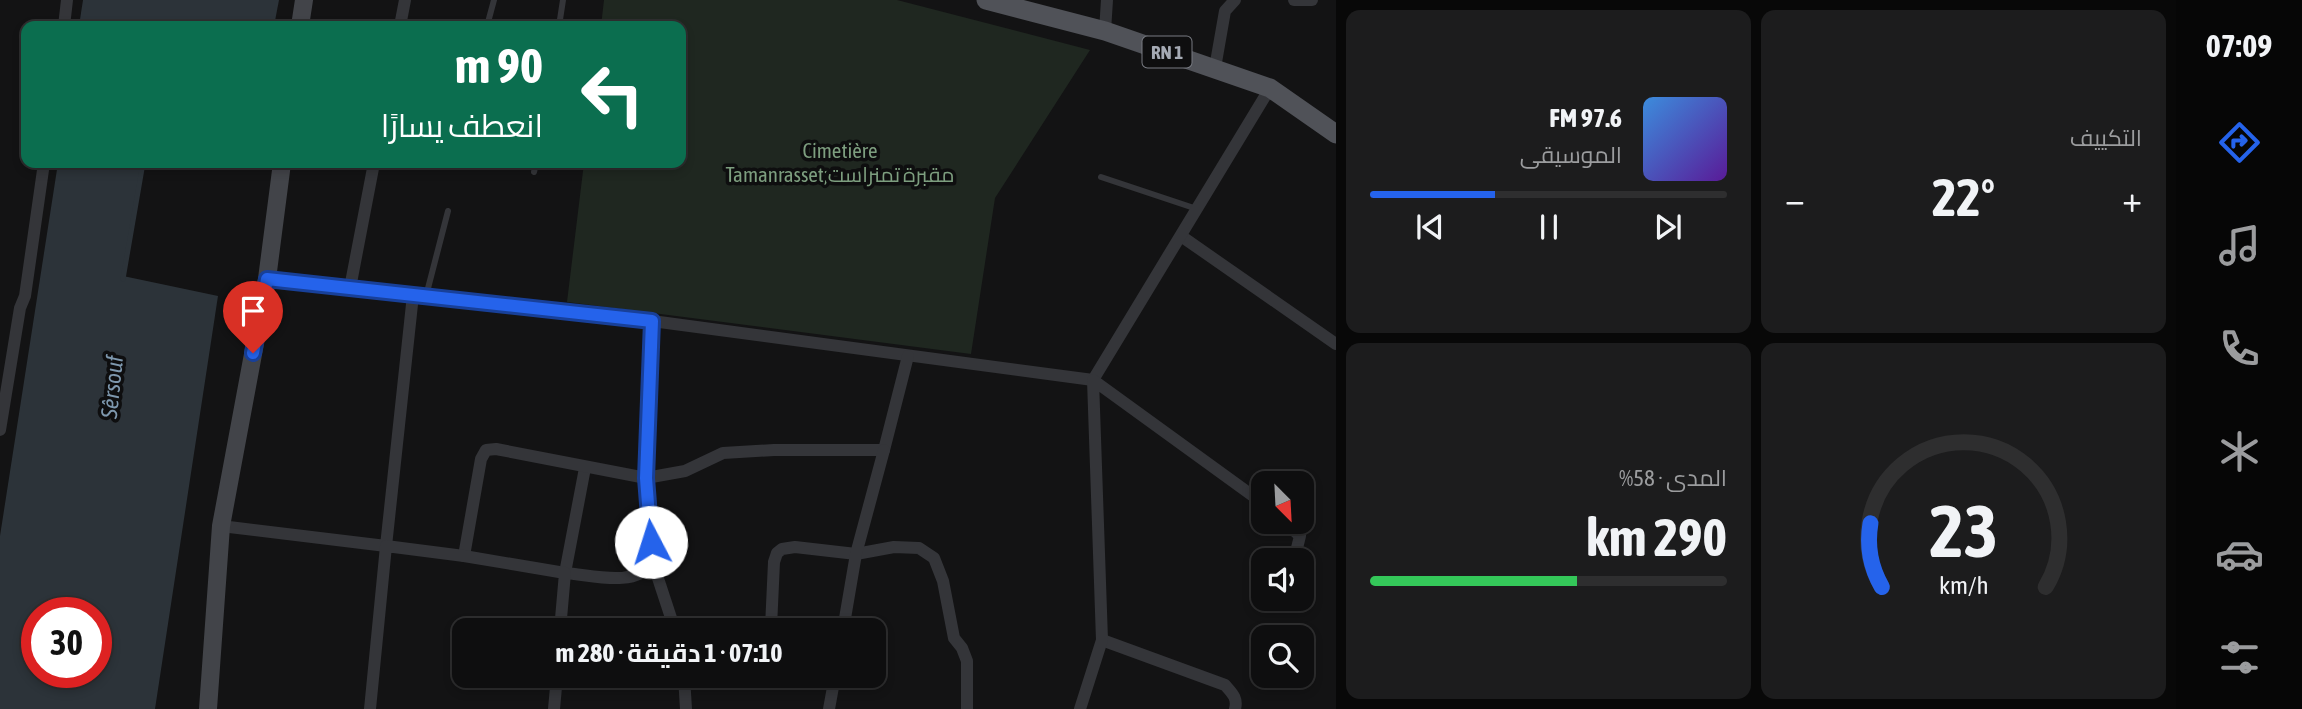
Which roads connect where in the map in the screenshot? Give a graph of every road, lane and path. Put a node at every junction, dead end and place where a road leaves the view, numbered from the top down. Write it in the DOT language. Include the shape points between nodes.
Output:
graph roads {
  1 [pos="67,0"];
  2 [pos="304,0"];
  3 [pos="405,0"];
  4 [pos="494,0"];
  5 [pos="563,0"];
  6 [pos="985,0"];
  7 [pos="1107,0"];
  8 [pos="1236,0"];
  9 [pos="1294,0"];
  10 [pos="1309,0"];
  11 [pos="1042,7"];
  12 [pos="65,21"];
  13 [pos="301,21"];
  14 [pos="401,21"];
  15 [pos="488,21"];
  16 [pos="560,21"];
  17 [pos="1105,31"];
  18 [pos="1215,68"];
  19 [pos="1270,88"];
  20 [pos="1336,134"];
  21 [pos="43,168"];
  22 [pos="281,168"];
  23 [pos="373,168"];
  24 [pos="535,168"];
  25 [pos="534,172"];
  26 [pos="1101,177"];
  27 [pos="1197,209"];
  28 [pos="448,211"];
  29 [pos="1181,236"];
  30 [pos="267,279"];
  31 [pos="350,288"];
  32 [pos="419,295"];
  33 [pos="652,321"];
  34 [pos="1336,344"];
  35 [pos="908,356"];
  36 [pos="1093,380"];
  37 [pos="0,430"];
  38 [pos="884,450"];
  39 [pos="585,468"];
  40 [pos="646,478"];
  41 [pos="1251,495"];
  42 [pos="221,526"];
  43 [pos="386,546"];
  44 [pos="856,554"];
  45 [pos="464,556"];
  46 [pos="653,563"];
  47 [pos="565,573"];
  48 [pos="561,618"];
  49 [pos="671,618"];
  50 [pos="772,618"];
  51 [pos="845,618"];
  52 [pos="1102,640"];
  53 [pos="555,688"];
  54 [pos="685,688"];
  55 [pos="833,688"];
  56 [pos="208,709"];
  57 [pos="370,709"];
  58 [pos="554,709"];
  59 [pos="686,709"];
  60 [pos="830,709"];
  61 [pos="967,709"];
  62 [pos="1080,709"];
  63 [pos="1235,709"];
  1 -- 12 [label="street"];
  2 -- 13 [label="main road"];
  3 -- 14 [label="street"];
  4 -- 15 [label="lane"];
  5 -- 16 [label="lane"];
  6 -- 11 [label="main road, RN 1"];
  7 -- 17 [label="street"];
  8 -- 18 [label="street" via="1225,11"];
  9 -- 10 [label="street"];
  11 -- 17 [label="main road, RN 1"];
  17 -- 18 [label="main road, RN 1"];
  18 -- 19 [label="main road, RN 1"];
  19 -- 20 [label="main road, RN 1"];
  19 -- 27 [label="street"];
  21 -- 37 [label="street"];
  22 -- 30 [label="main road"];
  23 -- 31 [label="street"];
  24 -- 25 [label="lane"];
  26 -- 27 [label="lane"];
  27 -- 29 [label="street"];
  28 -- 32 [label="lane"];
  29 -- 34 [label="street"];
  29 -- 36 [label="street"];
  30 -- 31 [label="street"];
  30 -- 42 [label="main road"];
  31 -- 32 [label="street"];
  32 -- 33 [label="street"];
  32 -- 43 [label="street"];
  33 -- 35 [label="street"];
  33 -- 40 [label="street"];
  35 -- 36 [label="street"];
  35 -- 38 [label="street"];
  36 -- 41 [label="street"];
  36 -- 52 [label="street"];
  38 -- 40 [label="street" via="723,453 685,471"];
  38 -- 44 [label="street"];
  39 -- 40 [label="street"];
  39 -- 45 [label="street" via="486,450"];
  39 -- 47 [label="street"];
  40 -- 46 [label="street"];
  42 -- 43 [label="street"];
  42 -- 56 [label="main road"];
  43 -- 45 [label="street"];
  43 -- 57 [label="street"];
  44 -- 50 [label="street" via="782,549 777,553"];
  44 -- 51 [label="street"];
  44 -- 61 [label="street" via="919,548 934,558 954,638 967,660"];
  45 -- 47 [label="street"];
  46 -- 47 [label="street" via="646,572 629,579"];
  46 -- 49 [label="street"];
  47 -- 48 [label="street"];
  52 -- 62 [label="street"];
  52 -- 63 [label="street" via="1225,685 1234,695"];
  53 -- 58 [label="street"];
  54 -- 59 [label="street"];
  55 -- 60 [label="street"];
}
